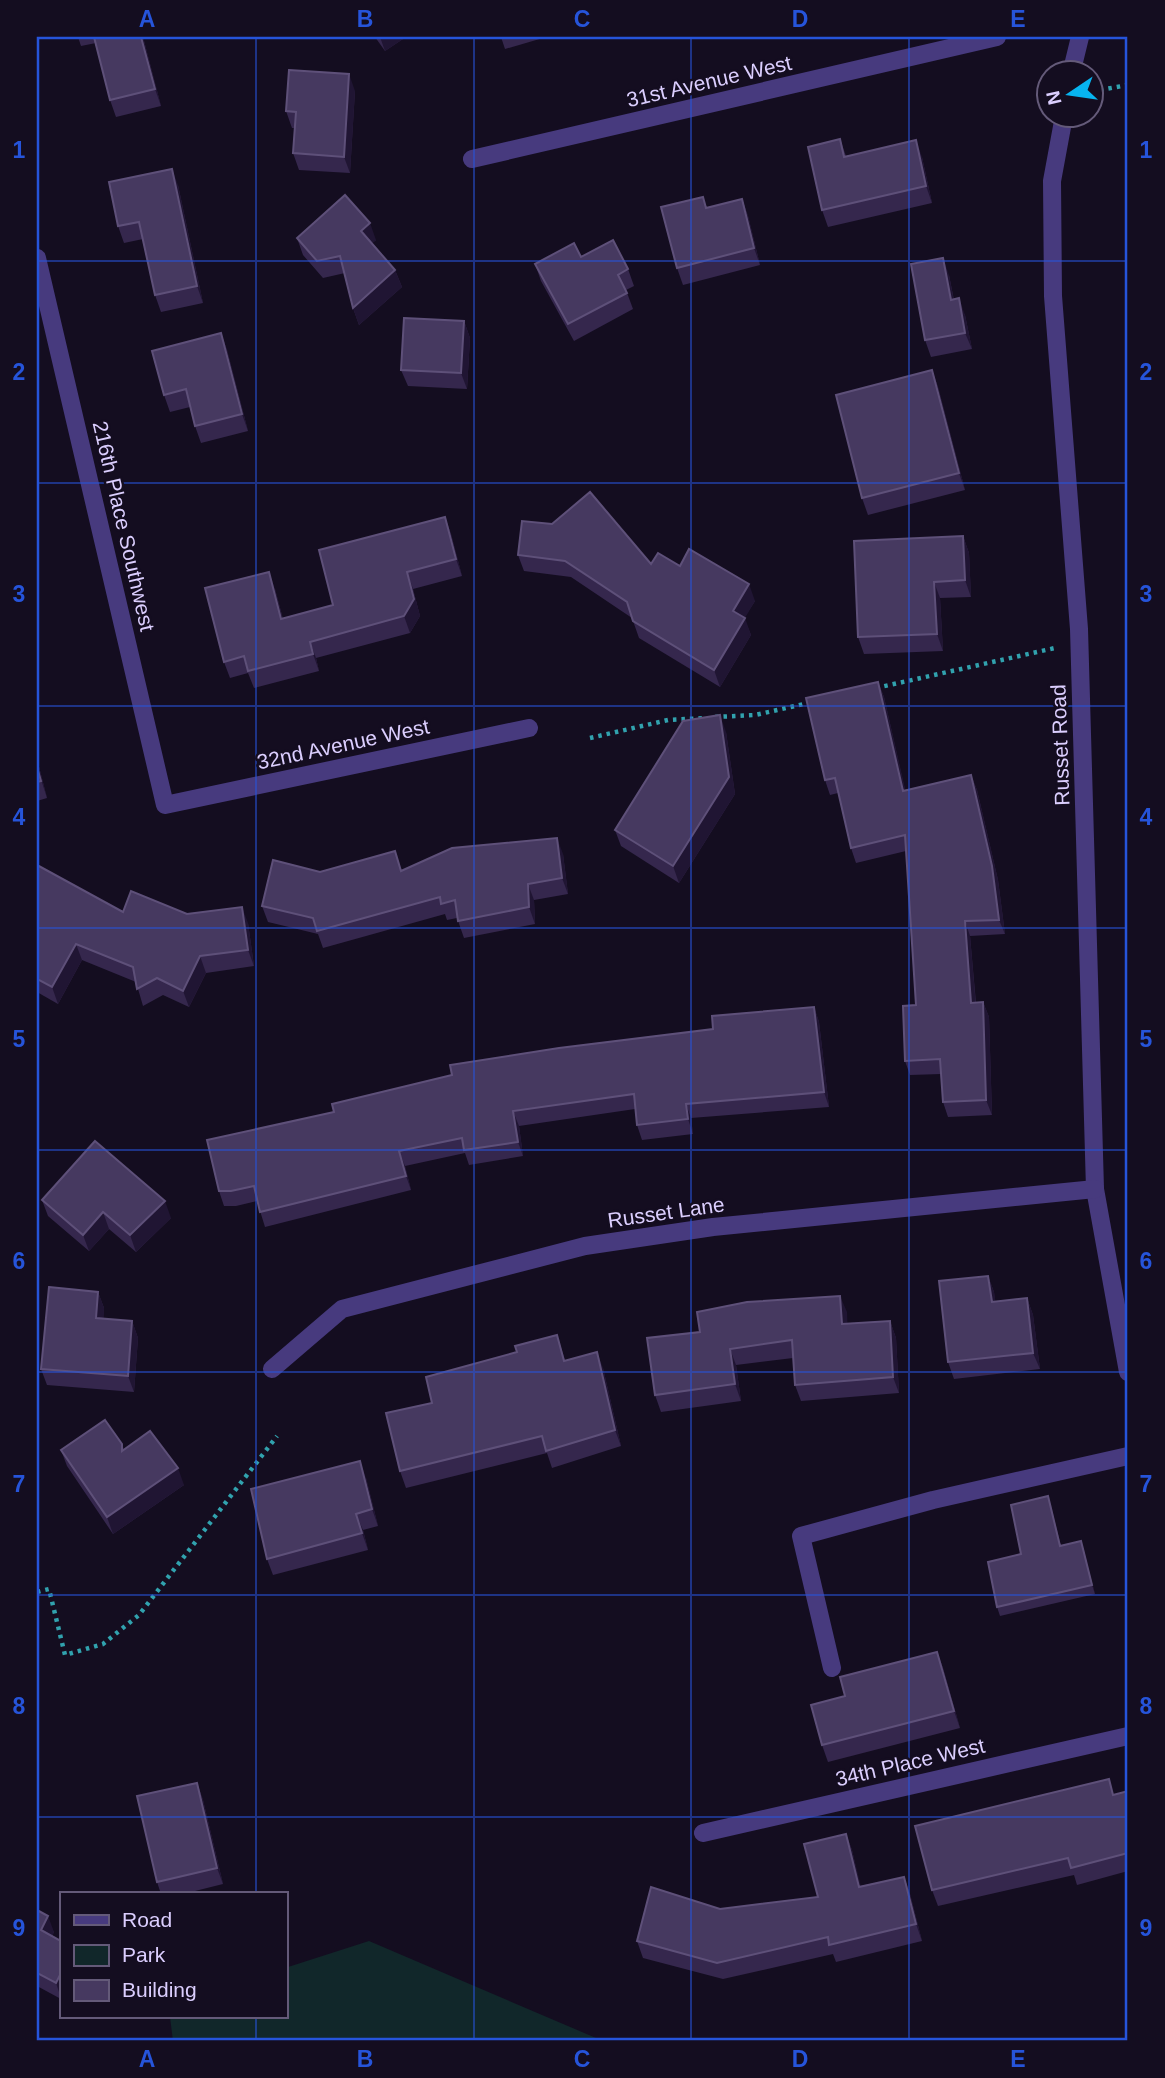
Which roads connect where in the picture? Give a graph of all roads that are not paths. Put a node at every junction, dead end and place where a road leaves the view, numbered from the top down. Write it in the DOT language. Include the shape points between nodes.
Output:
graph roads {
  1 [pos="997,37"];
  2 [pos="1080,37"];
  3 [pos="1074,60"];
  4 [pos="1061,130"];
  5 [pos="472,159"];
  6 [pos="37,258"];
  7 [pos="530,728"];
  8 [pos="165,805"];
  9 [pos="1095,1189"];
  10 [pos="272,1369"];
  11 [pos="1128,1372"];
  12 [pos="1128,1456"];
  13 [pos="832,1668"];
  14 [pos="1128,1736"];
  15 [pos="703,1833"];
  1 -- 5 [label="street, 31st Avenue West"];
  2 -- 3 [label="street"];
  4 -- 9 [label="street, Russet Road" via="1052,181 1054,296 1079,629"];
  6 -- 8 [label="street, 216th Place Southwest"];
  7 -- 8 [label="street, 32nd Avenue West"];
  9 -- 10 [label="street, Russet Lane" via="713,1227 585,1247 342,1309"];
  9 -- 11 [label="street, Russet Road"];
  12 -- 13 [label="street" via="933,1500 801,1536"];
  14 -- 15 [label="street, 34th Place West"];
}
